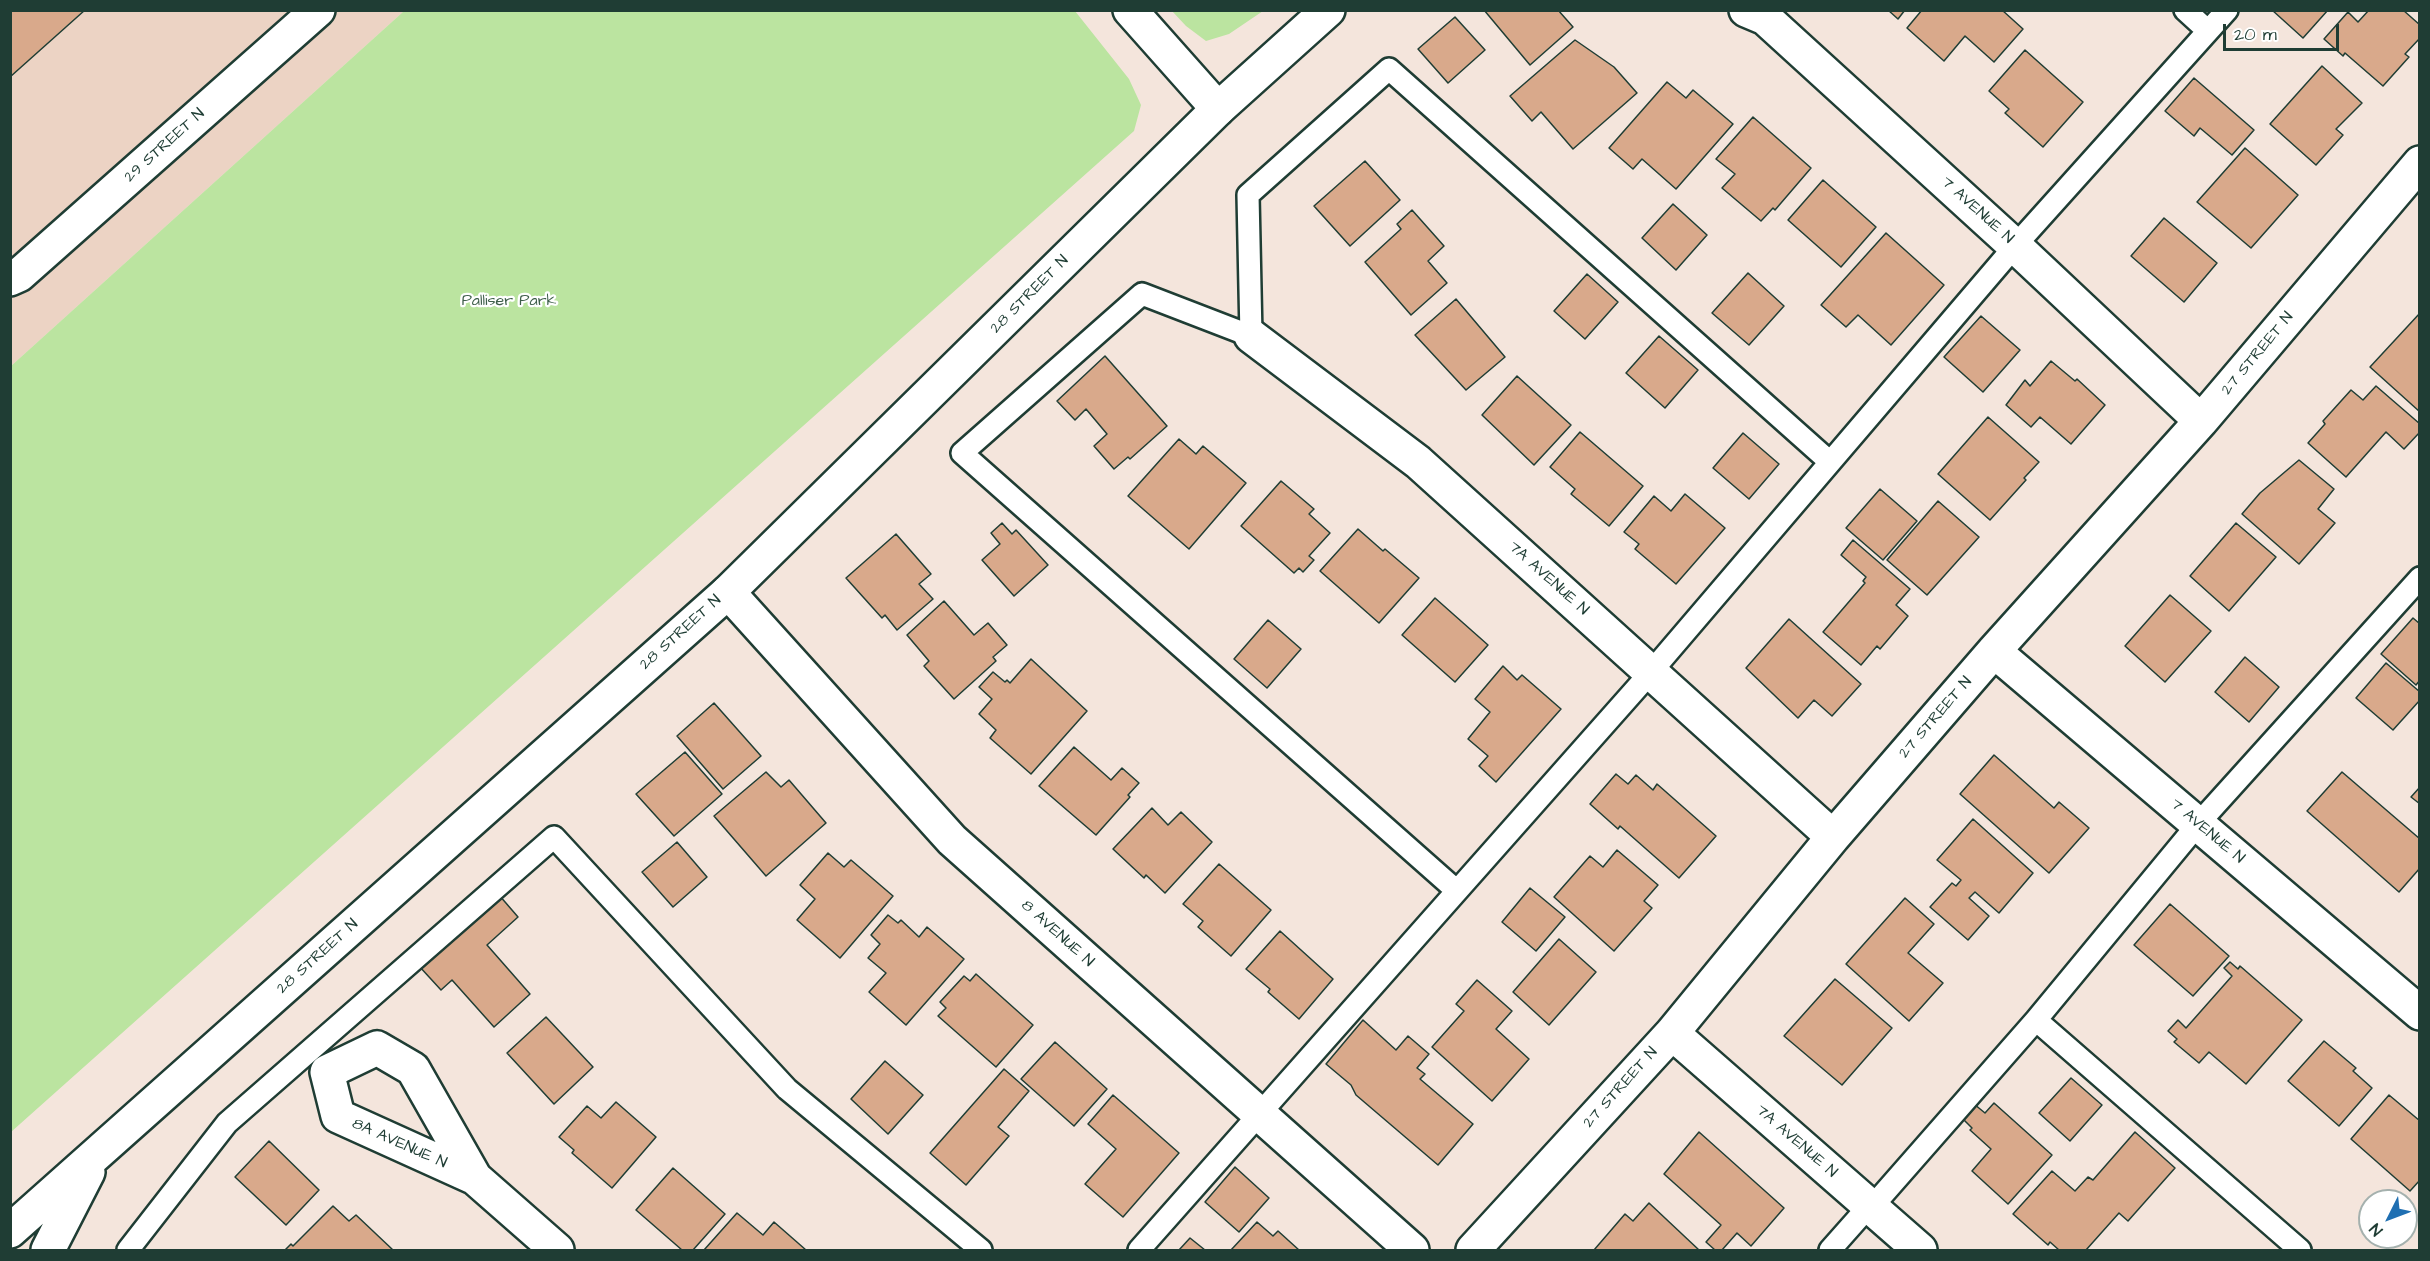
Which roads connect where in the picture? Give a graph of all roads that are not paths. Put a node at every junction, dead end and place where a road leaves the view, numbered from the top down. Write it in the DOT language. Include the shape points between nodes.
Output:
graph roads {
  1 [pos="318,10"];
  2 [pos="1130,10"];
  3 [pos="1328,10"];
  4 [pos="1746,10"];
  5 [pos="2185,10"];
  6 [pos="2227,10"];
  7 [pos="2208,31"];
  8 [pos="1218,109"];
  9 [pos="2413,178"];
  10 [pos="2015,246"];
  11 [pos="10,279"];
  12 [pos="1251,336"];
  13 [pos="2201,421"];
  14 [pos="1830,462"];
  15 [pos="2420,578"];
  16 [pos="728,592"];
  17 [pos="1994,651"];
  18 [pos="1651,672"];
  19 [pos="2198,824"];
  20 [pos="1833,837"];
  21 [pos="1457,891"];
  22 [pos="2416,1004"];
  23 [pos="2036,1020"];
  24 [pos="1672,1033"];
  25 [pos="1259,1114"];
  26 [pos="98,1153"];
  27 [pos="475,1178"];
  28 [pos="1870,1207"];
  29 [pos="10,1231"];
  30 [pos="48,1251"];
  31 [pos="128,1251"];
  32 [pos="557,1251"];
  33 [pos="981,1251"];
  34 [pos="1139,1251"];
  35 [pos="1412,1251"];
  36 [pos="1473,1251"];
  37 [pos="1830,1251"];
  38 [pos="1920,1251"];
  39 [pos="2300,1251"];
  1 -- 11 [label="street, 29 STREET N"];
  2 -- 8 [label="street"];
  3 -- 8 [label="street, 28 STREET N"];
  4 -- 10 [label="street, 7 AVENUE N" via="1765,18"];
  5 -- 7 [label="lane"];
  6 -- 7 [label="lane"];
  7 -- 10 [label="lane"];
  8 -- 16 [label="street, 28 STREET N"];
  9 -- 13 [label="street, 27 STREET N"];
  10 -- 13 [label="street, 7 AVENUE N"];
  10 -- 14 [label="lane"];
  12 -- 14 [label="lane" via="1248,195 1389,69"];
  12 -- 18 [label="street, 7A AVENUE N" via="1418,462"];
  12 -- 21 [label="lane" via="1142,294 962,453"];
  13 -- 17 [label="street, 27 STREET N"];
  14 -- 18 [label="lane"];
  15 -- 19 [label="lane"];
  16 -- 25 [label="street, 8 AVENUE N" via="952,840"];
  16 -- 26 [label="street, 28 STREET N"];
  17 -- 19 [label="street, 7 AVENUE N"];
  17 -- 20 [label="street, 27 STREET N"];
  18 -- 20 [label="street, 7A AVENUE N"];
  18 -- 21 [label="lane"];
  19 -- 22 [label="street, 7 AVENUE N"];
  19 -- 23 [label="lane"];
  20 -- 24 [label="street, 27 STREET N"];
  21 -- 25 [label="lane"];
  23 -- 28 [label="lane"];
  23 -- 39 [label="lane"];
  24 -- 28 [label="street, 7A AVENUE N"];
  24 -- 36 [label="street, 27 STREET N"];
  25 -- 34 [label="lane"];
  25 -- 35 [label="street, 8 AVENUE N"];
  26 -- 29 [label="street, 28 STREET N"];
  26 -- 30 [label="street"];
  27 -- 27 [label="street, 8A AVENUE N" via="413,1070 377,1048 327,1072 338,1116"];
  27 -- 32 [label="street, 8A AVENUE N"];
  28 -- 37 [label="lane"];
  28 -- 38 [label="street, 7A AVENUE N"];
  31 -- 33 [label="lane" via="227,1123 554,837 787,1089"];
}
